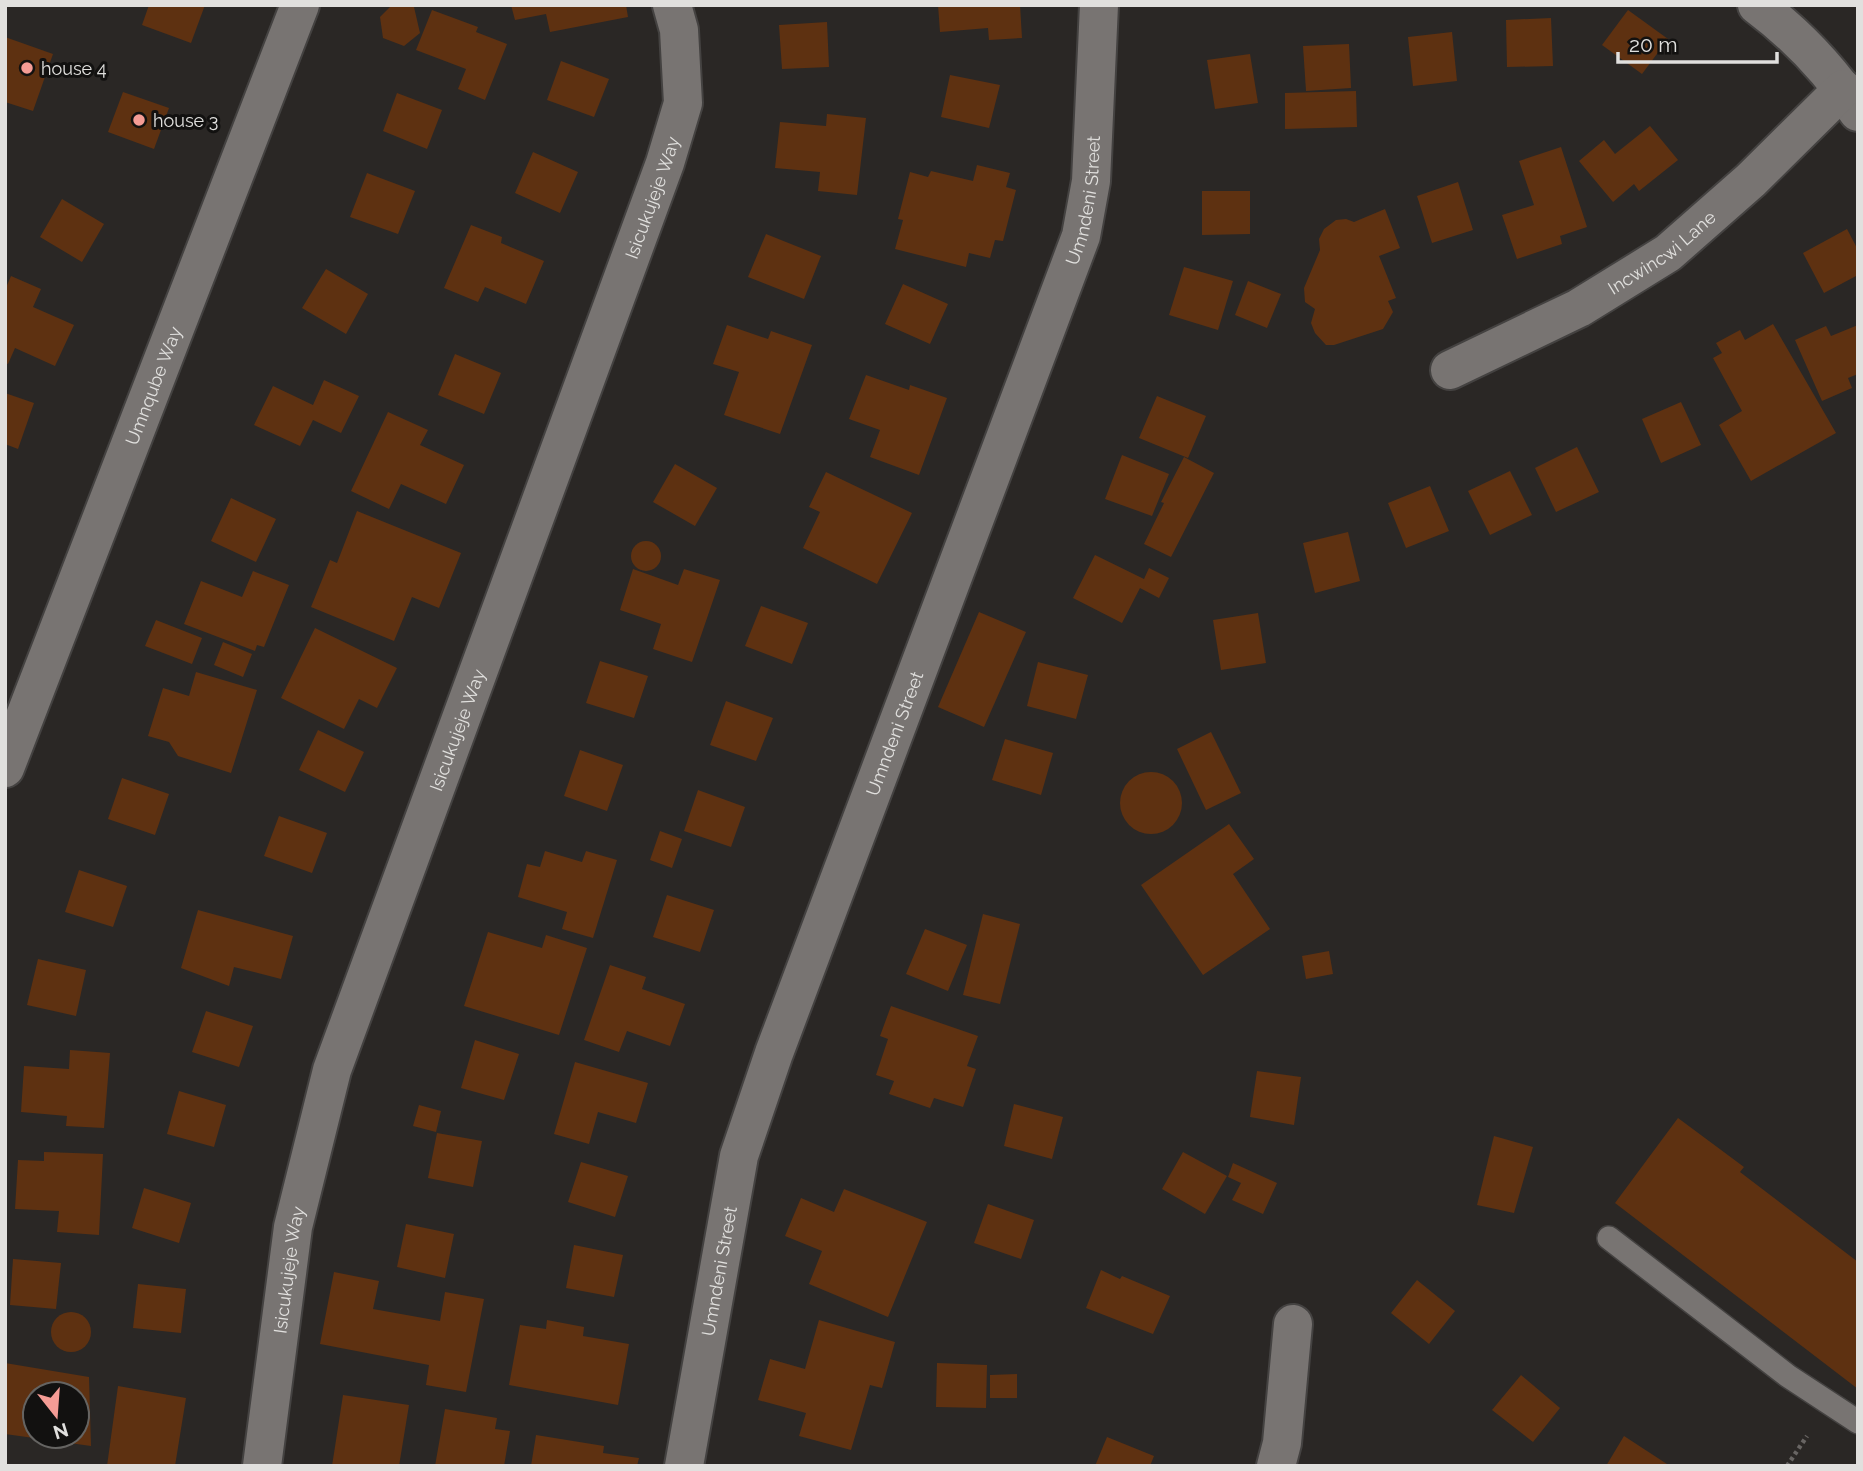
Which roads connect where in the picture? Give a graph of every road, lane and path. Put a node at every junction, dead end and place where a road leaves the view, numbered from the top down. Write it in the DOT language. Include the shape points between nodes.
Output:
graph roads {
  1 [pos="300,5"];
  2 [pos="672,5"];
  3 [pos="1099,5"];
  4 [pos="1758,5"];
  5 [pos="1850,101"];
  6 [pos="1450,370"];
  7 [pos="5,768"];
  8 [pos="1609,1238"];
  9 [pos="1293,1324"];
  10 [pos="1858,1422"];
  11 [pos="262,1466"];
  12 [pos="684,1466"];
  13 [pos="1276,1466"];
  1 -- 7 [label="street, Umnqube Way"];
  2 -- 11 [label="street, Isicukujeje Way" via="679,30 683,103 665,163 332,1070 293,1227"];
  3 -- 12 [label="street, Umndeni Street" via="1090,180 1081,236 739,1156"];
  4 -- 5 [label="street" via="1788,28"];
  5 -- 6 [label="street, Incwincwi Lane" via="1668,253 1579,308"];
  8 -- 10 [label="lane" via="1788,1376"];
  9 -- 13 [label="street"];
}
